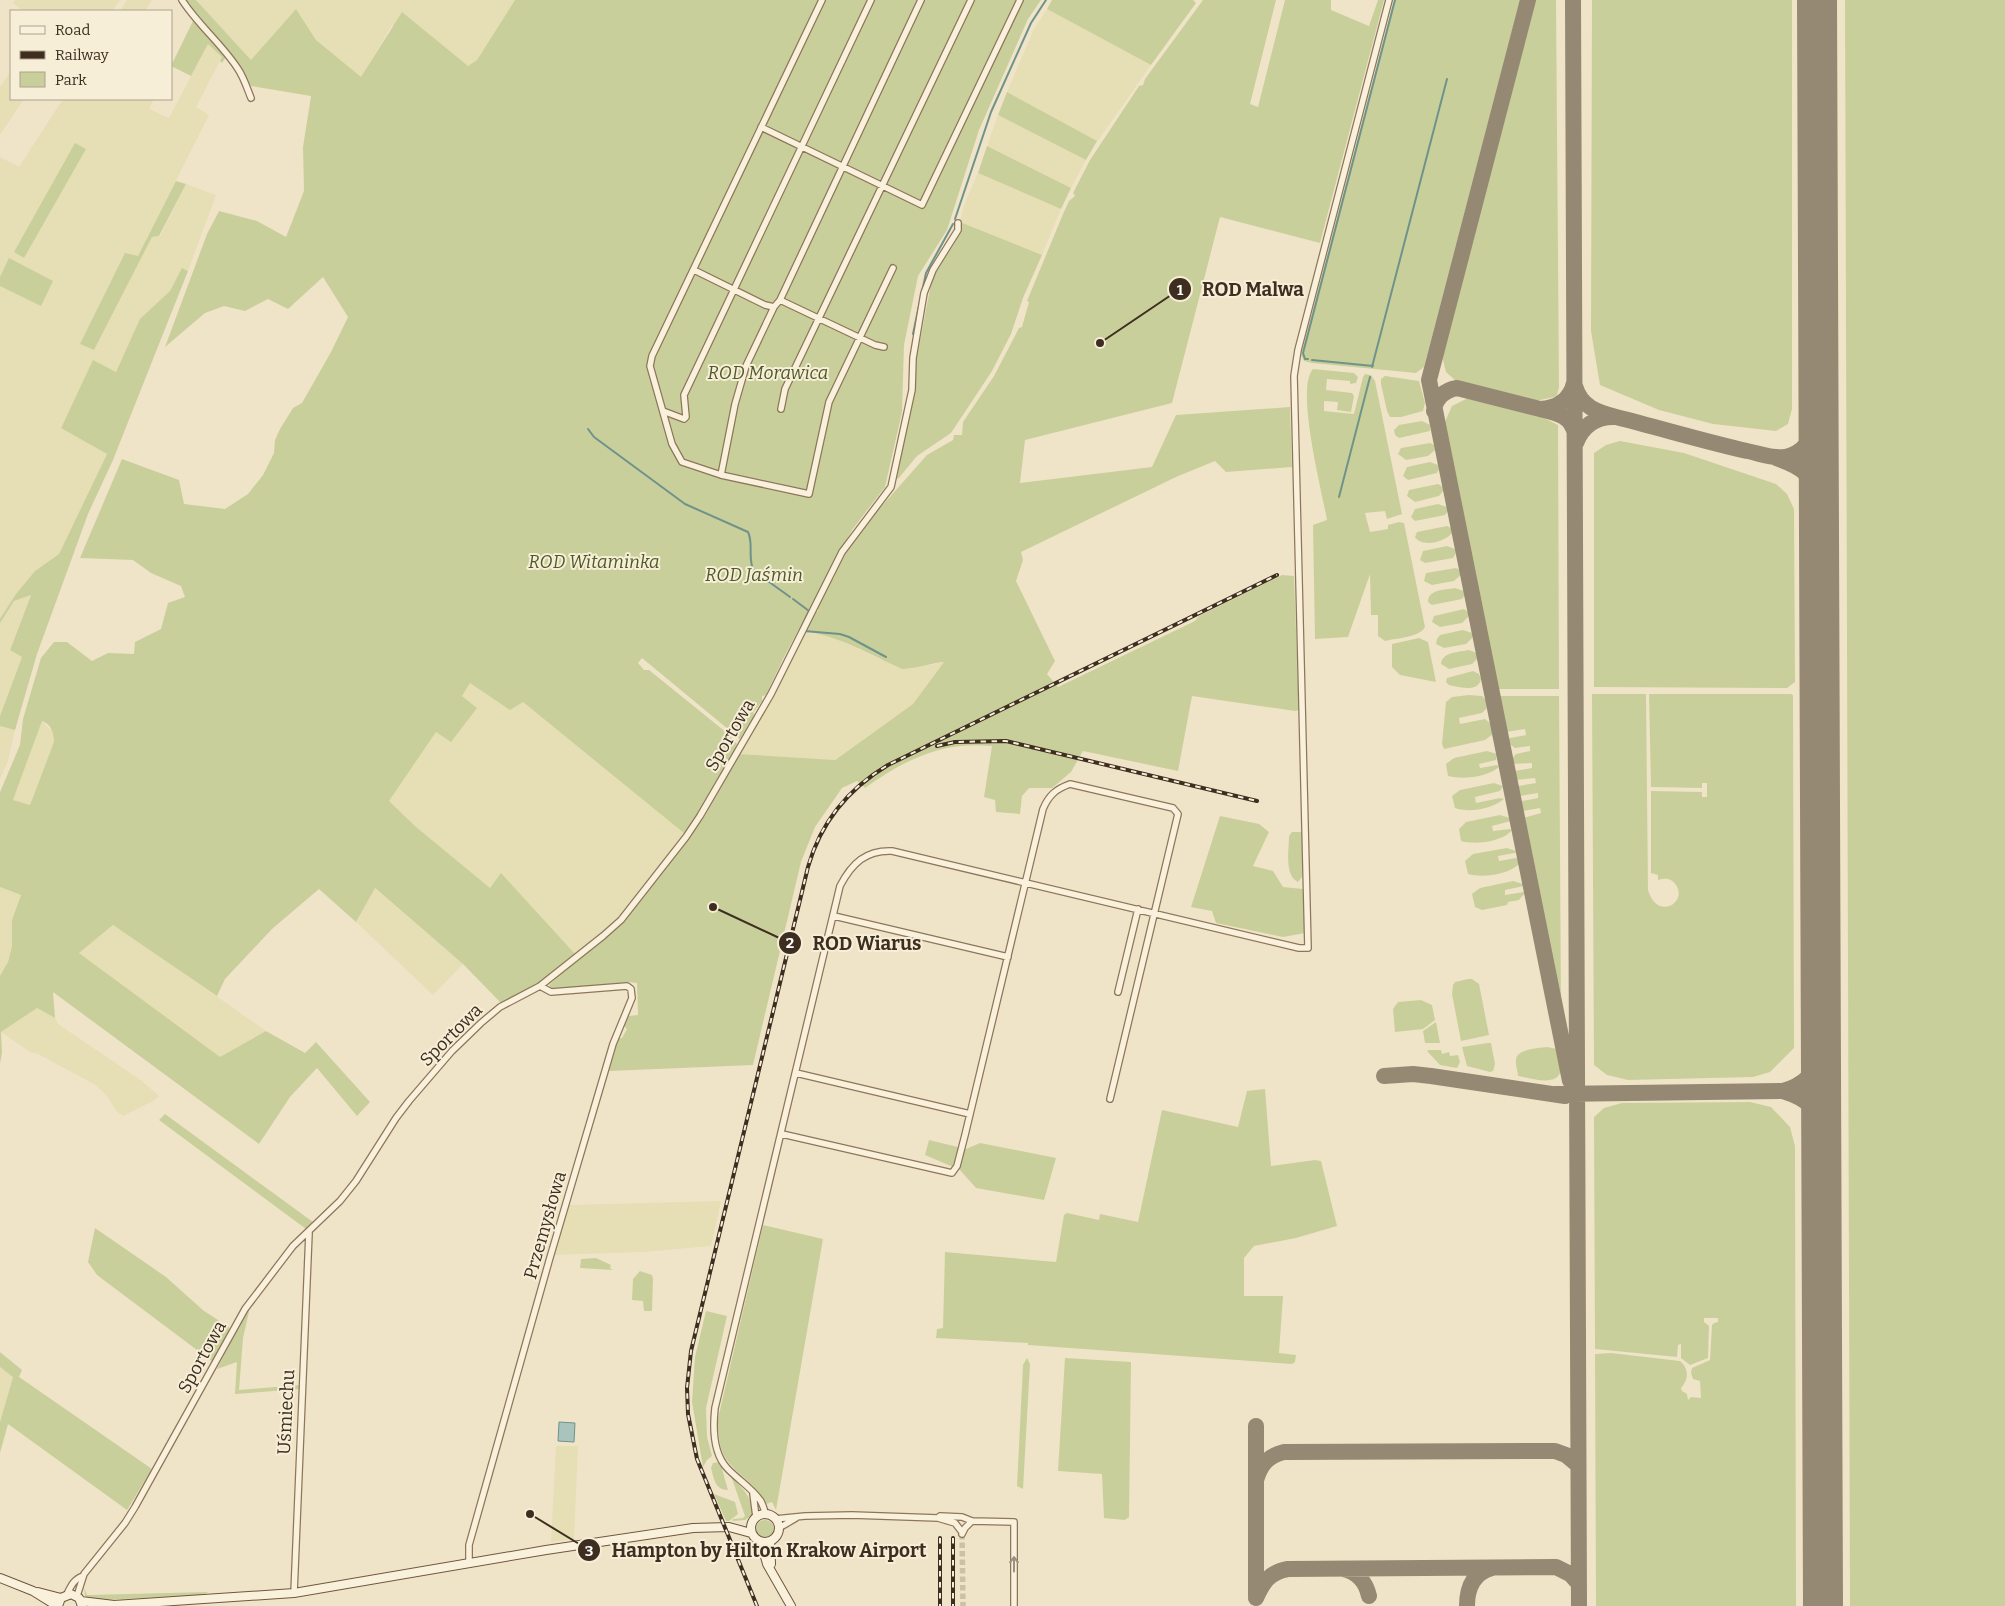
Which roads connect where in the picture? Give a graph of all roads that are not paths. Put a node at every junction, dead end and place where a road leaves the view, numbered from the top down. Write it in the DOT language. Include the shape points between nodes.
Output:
graph roads {
  1 [pos="182,0"];
  2 [pos="822,0"];
  3 [pos="871,0"];
  4 [pos="921,0"];
  5 [pos="971,0"];
  6 [pos="1020,0"];
  7 [pos="1389,0"];
  8 [pos="251,98"];
  9 [pos="761,127"];
  10 [pos="801,147"];
  11 [pos="843,166"];
  12 [pos="883,186"];
  13 [pos="958,223"];
  14 [pos="893,268"];
  15 [pos="694,270"];
  16 [pos="733,290"];
  17 [pos="780,300"];
  18 [pos="774,307"];
  19 [pos="820,318"];
  20 [pos="860,338"];
  21 [pos="884,347"];
  22 [pos="781,409"];
  23 [pos="663,411"];
  24 [pos="721,475"];
  25 [pos="1026,883"];
  26 [pos="1138,909"];
  27 [pos="1154,913"];
  28 [pos="834,916"];
  29 [pos="1008,957"];
  30 [pos="540,986"];
  31 [pos="1118,992"];
  32 [pos="796,1073"];
  33 [pos="1110,1099"];
  34 [pos="970,1114"];
  35 [pos="782,1134"];
  36 [pos="310,1233"];
  37 [pos="753,1494"];
  38 [pos="766,1514"];
  39 [pos="798,1517"];
  40 [pos="938,1518"];
  41 [pos="775,1519"];
  42 [pos="754,1520"];
  43 [pos="972,1521"];
  44 [pos="729,1527"];
  45 [pos="779,1528"];
  46 [pos="751,1533"];
  47 [pos="761,1542"];
  48 [pos="770,1542"];
  49 [pos="469,1564"];
  50 [pos="771,1569"];
  51 [pos="82,1576"];
  52 [pos="0,1578"];
  53 [pos="34,1591"];
  54 [pos="294,1593"];
  55 [pos="64,1596"];
  56 [pos="80,1601"];
  57 [pos="57,1606"];
  58 [pos="107,1606"];
  59 [pos="791,1606"];
  60 [pos="1014,1606"];
  1 -- 8 [label="street" via="238,69"];
  2 -- 9 [label="street"];
  3 -- 10 [label="street"];
  4 -- 11 [label="street"];
  5 -- 12 [label="street"];
  6 -- 12 [label="street" via="922,205"];
  7 -- 27 [label="street" via="1294,376 1308,948"];
  9 -- 10 [label="street"];
  9 -- 15 [label="street"];
  10 -- 11 [label="street"];
  10 -- 16 [label="street"];
  11 -- 12 [label="street"];
  11 -- 17 [label="street"];
  12 -- 19 [label="street"];
  13 -- 30 [label="street, Sportowa" via="958,230 933,270 924,292 912,358 912,390 891,488 842,552 771,694 686,837 621,920"];
  14 -- 20 [label="street"];
  15 -- 16 [label="street"];
  15 -- 23 [label="street" via="652,356 650,366"];
  16 -- 18 [label="street"];
  16 -- 23 [label="street" via="684,395 686,418"];
  17 -- 18 [label="street"];
  17 -- 19 [label="street"];
  18 -- 24 [label="street" via="746,366"];
  19 -- 20 [label="street"];
  19 -- 22 [label="street" via="785,389"];
  20 -- 21 [label="street"];
  20 -- 24 [label="street" via="829,402 809,494"];
  23 -- 24 [label="street" via="672,444 682,462"];
  25 -- 26 [label="street"];
  25 -- 27 [label="street" via="1043,809 1055,790 1070,784 1174,808 1178,814"];
  25 -- 28 [label="street" via="892,851 878,851 862,857 852,866 840,886"];
  25 -- 29 [label="street"];
  26 -- 27 [label="street"];
  26 -- 31 [label="street"];
  27 -- 33 [label="street"];
  28 -- 29 [label="street"];
  28 -- 32 [label="street"];
  29 -- 34 [label="street"];
  30 -- 36 [label="street, Sportowa" via="500,1007 452,1051 396,1118 356,1181"];
  30 -- 49 [label="street, Przemysłowa" via="551,992 627,986 631,989 632,998 614,1044 549,1261 469,1545"];
  32 -- 34 [label="street"];
  32 -- 35 [label="street"];
  34 -- 35 [label="street" via="957,1166 952,1173"];
  35 -- 37 [label="street" via="714,1419 715,1438 723,1462"];
  36 -- 51 [label="street, Sportowa" via="294,1246 245,1309 135,1508"];
  36 -- 54 [label="street, Uśmiechu"];
  37 -- 38 [label="street" via="760,1500"];
  37 -- 42 [label="street"];
  38 -- 41 [label="main road"];
  38 -- 42 [label="main road"];
  39 -- 40 [label="street"];
  39 -- 41 [label="street"];
  39 -- 45 [label="street"];
  40 -- 43 [label="street" via="962,1517"];
  40 -- 43 [label="street" via="955,1524 962,1533"];
  41 -- 45 [label="main road"];
  42 -- 44 [label="main road"];
  42 -- 46 [label="main road"];
  60 -- 43 [label="street, one-way" via="1014,1522"];
  44 -- 46 [label="main road"];
  44 -- 49 [label="main road" via="693,1528"];
  45 -- 48 [label="main road"];
  46 -- 47 [label="main road"];
  47 -- 48 [label="main road"];
  47 -- 50 [label="main road"];
  48 -- 50 [label="main road"];
  49 -- 54 [label="main road"];
  50 -- 59 [label="main road"];
  51 -- 55 [label="street, Sportowa"];
  51 -- 56 [label="street, Sportowa"];
  52 -- 53 [label="main road"];
  53 -- 55 [label="main road"];
  53 -- 57 [label="main road"];
  54 -- 58 [label="main road"];
  55 -- 56 [label="main road"];
  55 -- 57 [label="main road"];
  56 -- 58 [label="main road"];
}
